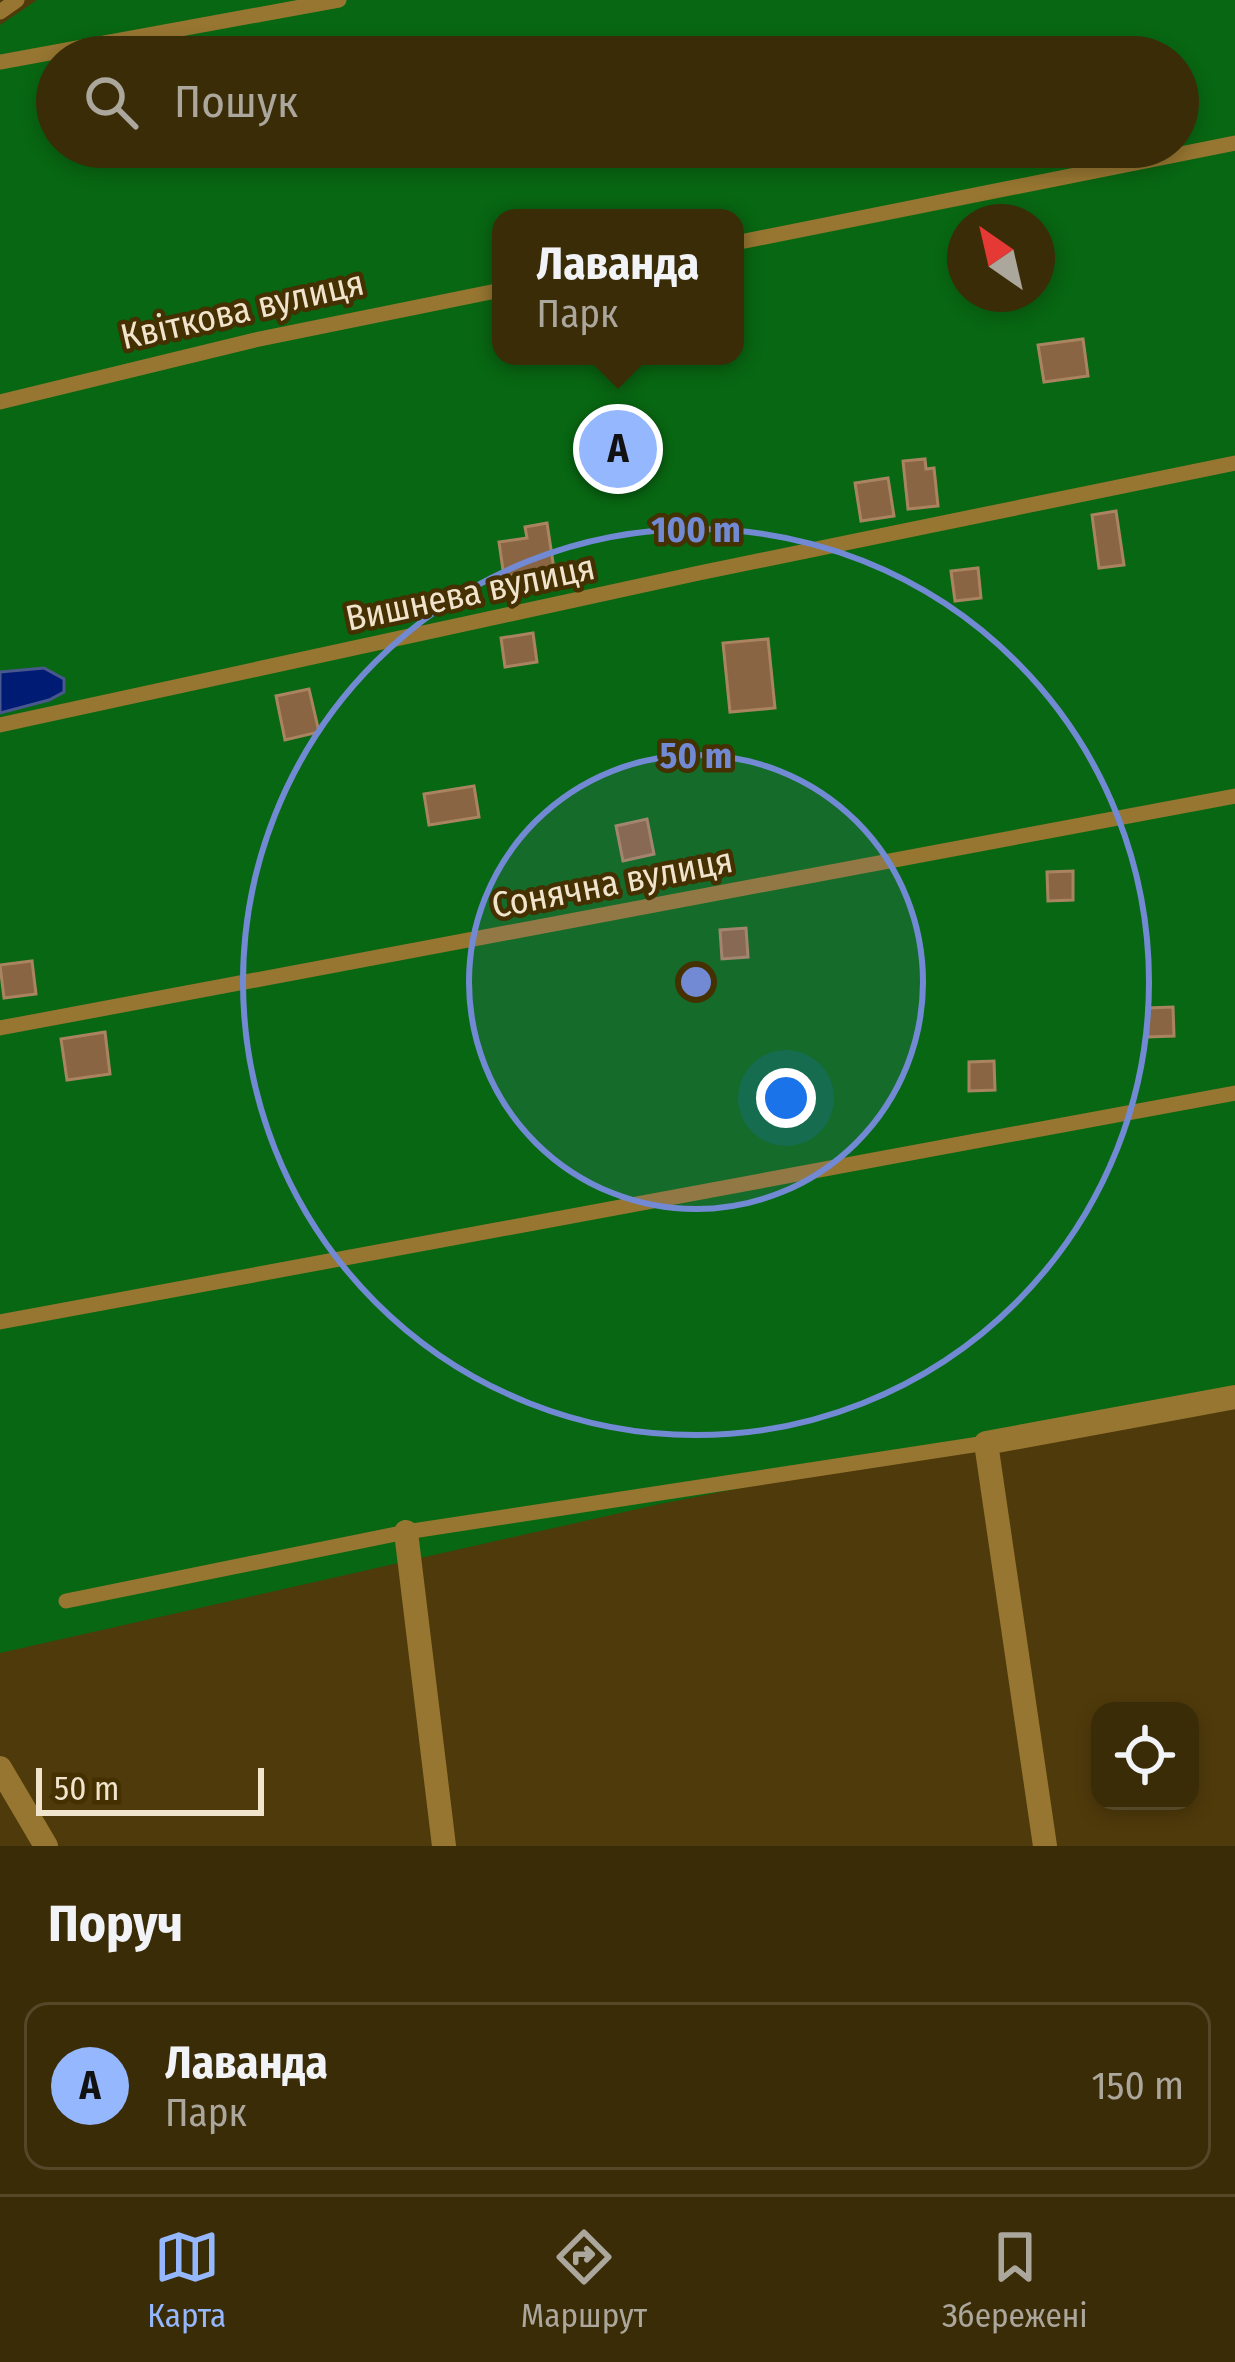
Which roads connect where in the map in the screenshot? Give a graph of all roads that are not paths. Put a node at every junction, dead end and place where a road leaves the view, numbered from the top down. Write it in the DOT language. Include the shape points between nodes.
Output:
graph roads {
  1 [pos="17,0"];
  2 [pos="339,0"];
  3 [pos="0,12"];
  4 [pos="142,36"];
  5 [pos="36,55"];
  6 [pos="0,62"];
  7 [pos="1235,143"];
  8 [pos="1199,150"];
  9 [pos="1111,168"];
  10 [pos="744,242"];
  11 [pos="492,292"];
  12 [pos="0,402"];
  13 [pos="1235,463"];
  14 [pos="0,725"];
  15 [pos="1235,796"];
  16 [pos="0,1028"];
  17 [pos="1235,1094"];
  18 [pos="0,1322"];
  19 [pos="1235,1397"];
  20 [pos="986,1443"];
  21 [pos="406,1532"];
  22 [pos="66,1600"];
  23 [pos="0,1768"];
  24 [pos="46,1846"];
  25 [pos="444,1846"];
  26 [pos="1045,1846"];
  1 -- 3 [label="lane"];
  2 -- 4 [label="lane"];
  5 -- 6 [label="lane"];
  7 -- 8 [label="lane"];
  9 -- 10 [label="lane"];
  11 -- 12 [label="lane, Квіткова вулиця"];
  13 -- 14 [label="lane, Вишнева вулиця"];
  15 -- 16 [label="lane, Сонячна вулиця"];
  17 -- 18 [label="lane"];
  19 -- 20 [label="street"];
  20 -- 21 [label="lane"];
  20 -- 26 [label="street"];
  21 -- 22 [label="lane"];
  21 -- 25 [label="street"];
  23 -- 24 [label="street"];
}
